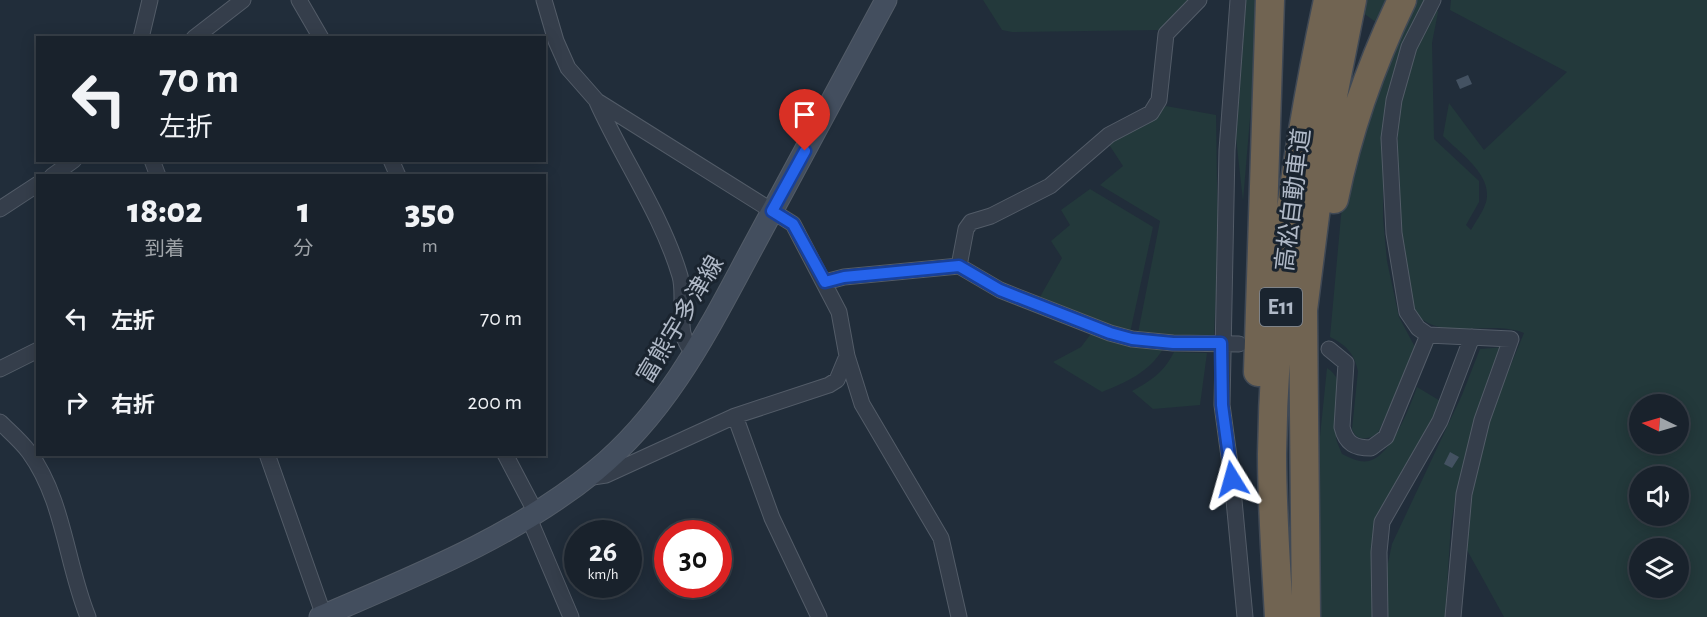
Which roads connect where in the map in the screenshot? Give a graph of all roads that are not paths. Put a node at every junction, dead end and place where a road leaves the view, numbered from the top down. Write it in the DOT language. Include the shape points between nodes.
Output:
graph roads {
  1 [pos="150,0"];
  2 [pos="243,0"];
  3 [pos="299,0"];
  4 [pos="544,0"];
  5 [pos="886,0"];
  6 [pos="1199,0"];
  7 [pos="1238,0"];
  8 [pos="1270,0"];
  9 [pos="1328,0"];
  10 [pos="1352,0"];
  11 [pos="1402,0"];
  12 [pos="1433,0"];
  13 [pos="141,36"];
  14 [pos="197,36"];
  15 [pos="320,36"];
  16 [pos="597,100"];
  17 [pos="71,162"];
  18 [pos="55,174"];
  19 [pos="36,185"];
  20 [pos="0,208"];
  21 [pos="772,211"];
  22 [pos="959,266"];
  23 [pos="825,282"];
  24 [pos="1428,335"];
  25 [pos="1472,337"];
  26 [pos="1221,343"];
  27 [pos="1239,344"];
  28 [pos="1329,349"];
  29 [pos="36,351"];
  30 [pos="696,354"];
  31 [pos="847,356"];
  32 [pos="0,369"];
  33 [pos="1306,396"];
  34 [pos="735,416"];
  35 [pos="0,422"];
  36 [pos="268,456"];
  37 [pos="506,456"];
  38 [pos="586,478"];
  39 [pos="532,515"];
  40 [pos="326,616"];
  41 [pos="88,617"];
  42 [pos="571,617"];
  43 [pos="819,617"];
  44 [pos="959,617"];
  45 [pos="1245,617"];
  46 [pos="1270,617"];
  47 [pos="1279,617"];
  48 [pos="1306,617"];
  49 [pos="1380,617"];
  50 [pos="1453,617"];
  1 -- 13 [label="street"];
  2 -- 14 [label="street"];
  3 -- 15 [label="street"];
  4 -- 16 [label="street" via="568,68"];
  5 -- 21 [label="main road, 富熊宇多津線"];
  6 -- 22 [label="street" via="1166,34 1159,100 1152,113 1109,135 1050,186 971,222"];
  7 -- 26 [label="street" via="1230,77"];
  8 -- 46 [label="highway" via="1258,353 1261,524"];
  9 -- 47 [label="highway, 高松自動車道 / E11" via="1301,132 1277,359 1272,454"];
  10 -- 33 [label="highway, 高松自動車道 / E11" via="1325,136 1303,310"];
  11 -- 33 [label="highway" via="1354,115 1341,162"];
  12 -- 24 [label="street" via="1409,47 1394,100 1389,138 1395,233 1407,312"];
  16 -- 21 [label="street"];
  16 -- 30 [label="street" via="667,241 682,290 683,336"];
  17 -- 18 [label="street"];
  19 -- 20 [label="street"];
  21 -- 23 [label="street" via="793,224"];
  21 -- 30 [label="main road, 富熊宇多津線"];
  22 -- 23 [label="street"];
  22 -- 26 [label="street" via="1000,290 1110,333 1173,343"];
  23 -- 31 [label="street" via="839,312"];
  24 -- 25 [label="street"];
  24 -- 28 [label="street" via="1386,437 1371,448 1351,444 1344,438 1346,363"];
  25 -- 49 [label="street" via="1440,421 1382,522"];
  25 -- 50 [label="street" via="1511,339 1482,420 1464,494"];
  26 -- 27 [label="street"];
  26 -- 45 [label="street" via="1222,405"];
  29 -- 32 [label="street"];
  30 -- 38 [label="main road, 富熊宇多津線" via="639,430"];
  31 -- 34 [label="street" via="837,380 829,385"];
  31 -- 44 [label="street" via="862,404 941,538"];
  33 -- 48 [label="highway, 高松自動車道 / E11"];
  34 -- 38 [label="street" via="606,475"];
  34 -- 43 [label="street" via="772,518"];
  35 -- 41 [label="street" via="29,451 45,480"];
  36 -- 40 [label="street"];
  37 -- 39 [label="street"];
  38 -- 39 [label="main road, 富熊宇多津線"];
  39 -- 40 [label="main road, 富熊宇多津線" via="433,567"];
  39 -- 42 [label="street"];
}
